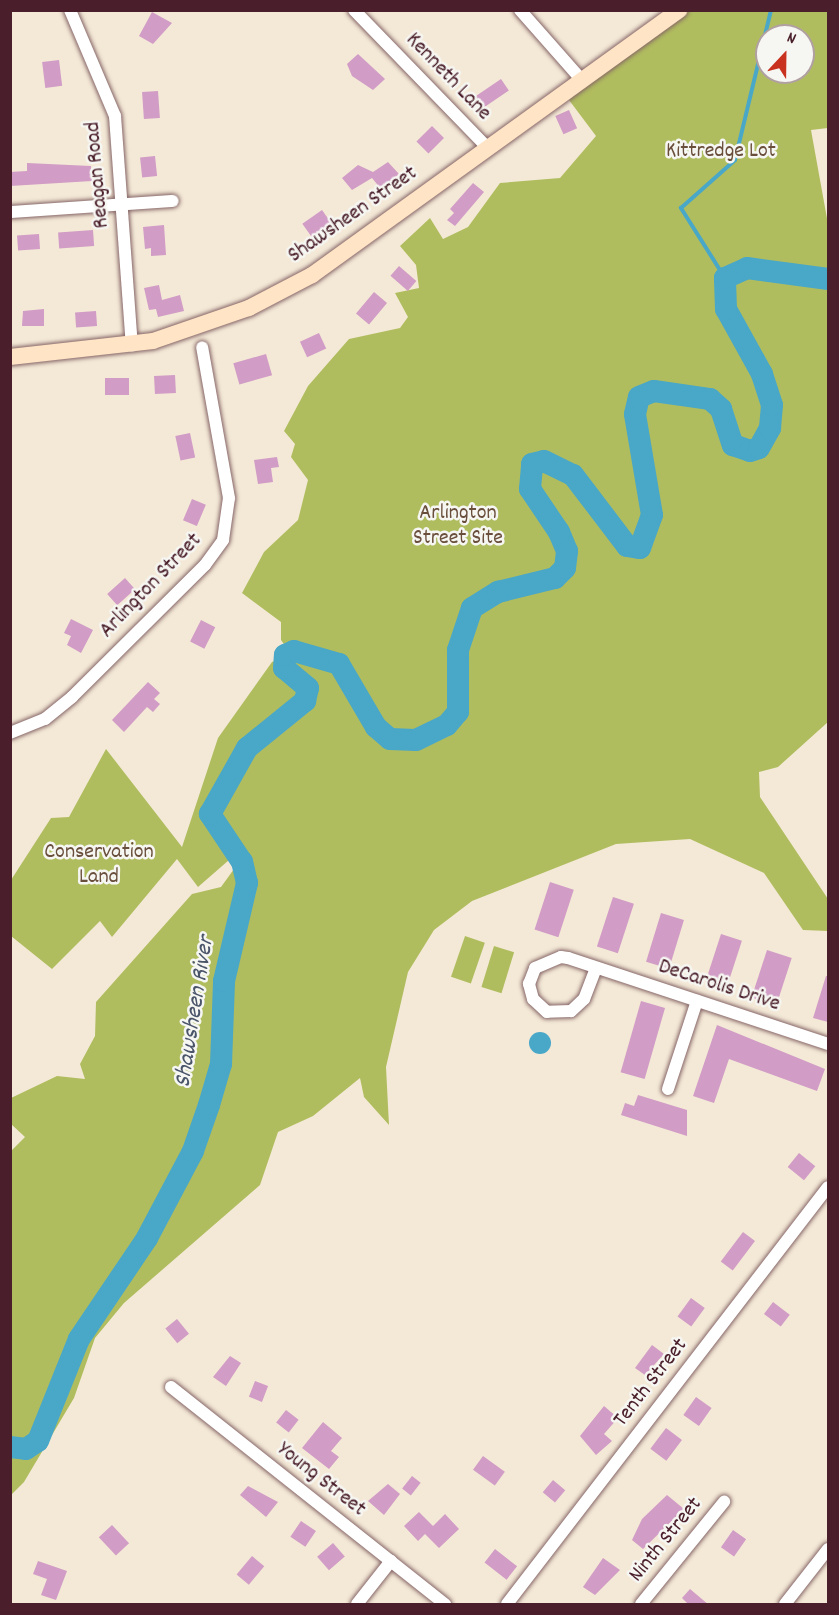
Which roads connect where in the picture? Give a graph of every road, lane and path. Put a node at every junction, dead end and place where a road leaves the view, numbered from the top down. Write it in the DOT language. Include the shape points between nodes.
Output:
graph roads {
  1 [pos="70,10"];
  2 [pos="354,10"];
  3 [pos="520,10"];
  4 [pos="679,10"];
  5 [pos="580,78"];
  6 [pos="486,146"];
  7 [pos="173,201"];
  8 [pos="122,204"];
  9 [pos="10,212"];
  10 [pos="132,345"];
  11 [pos="202,347"];
  12 [pos="10,357"];
  13 [pos="10,732"];
  14 [pos="596,968"];
  15 [pos="697,1001"];
  16 [pos="828,1044"];
  17 [pos="668,1089"];
  18 [pos="828,1187"];
  19 [pos="171,1387"];
  20 [pos="724,1502"];
  21 [pos="828,1549"];
  22 [pos="391,1561"];
  23 [pos="357,1605"];
  24 [pos="445,1605"];
  25 [pos="507,1605"];
  26 [pos="641,1605"];
  27 [pos="784,1605"];
  1 -- 8 [label="street, Reagan Road" via="112,102"];
  2 -- 6 [label="street, Kenneth Lane"];
  3 -- 5 [label="street"];
  4 -- 5 [label="main road, Shawsheen Street"];
  5 -- 6 [label="main road, Shawsheen Street"];
  6 -- 10 [label="main road, Shawsheen Street" via="312,275 231,316"];
  7 -- 8 [label="street"];
  8 -- 9 [label="street"];
  8 -- 10 [label="street, Reagan Road"];
  10 -- 12 [label="main road, Shawsheen Street"];
  11 -- 13 [label="street, Arlington Street" via="229,498 223,540 205,565 72,697 45,719"];
  14 -- 14 [label="street, DeCarolis Drive" via="584,999 571,1011 547,1012 531,995 532,974 547,959 561,957"];
  14 -- 15 [label="street, DeCarolis Drive"];
  15 -- 16 [label="street, DeCarolis Drive"];
  15 -- 17 [label="street"];
  18 -- 25 [label="street, Tenth Street"];
  19 -- 22 [label="street, Young Street"];
  20 -- 26 [label="street, Ninth Street"];
  21 -- 27 [label="street"];
  22 -- 23 [label="street"];
  22 -- 24 [label="street, Young Street"];
}
